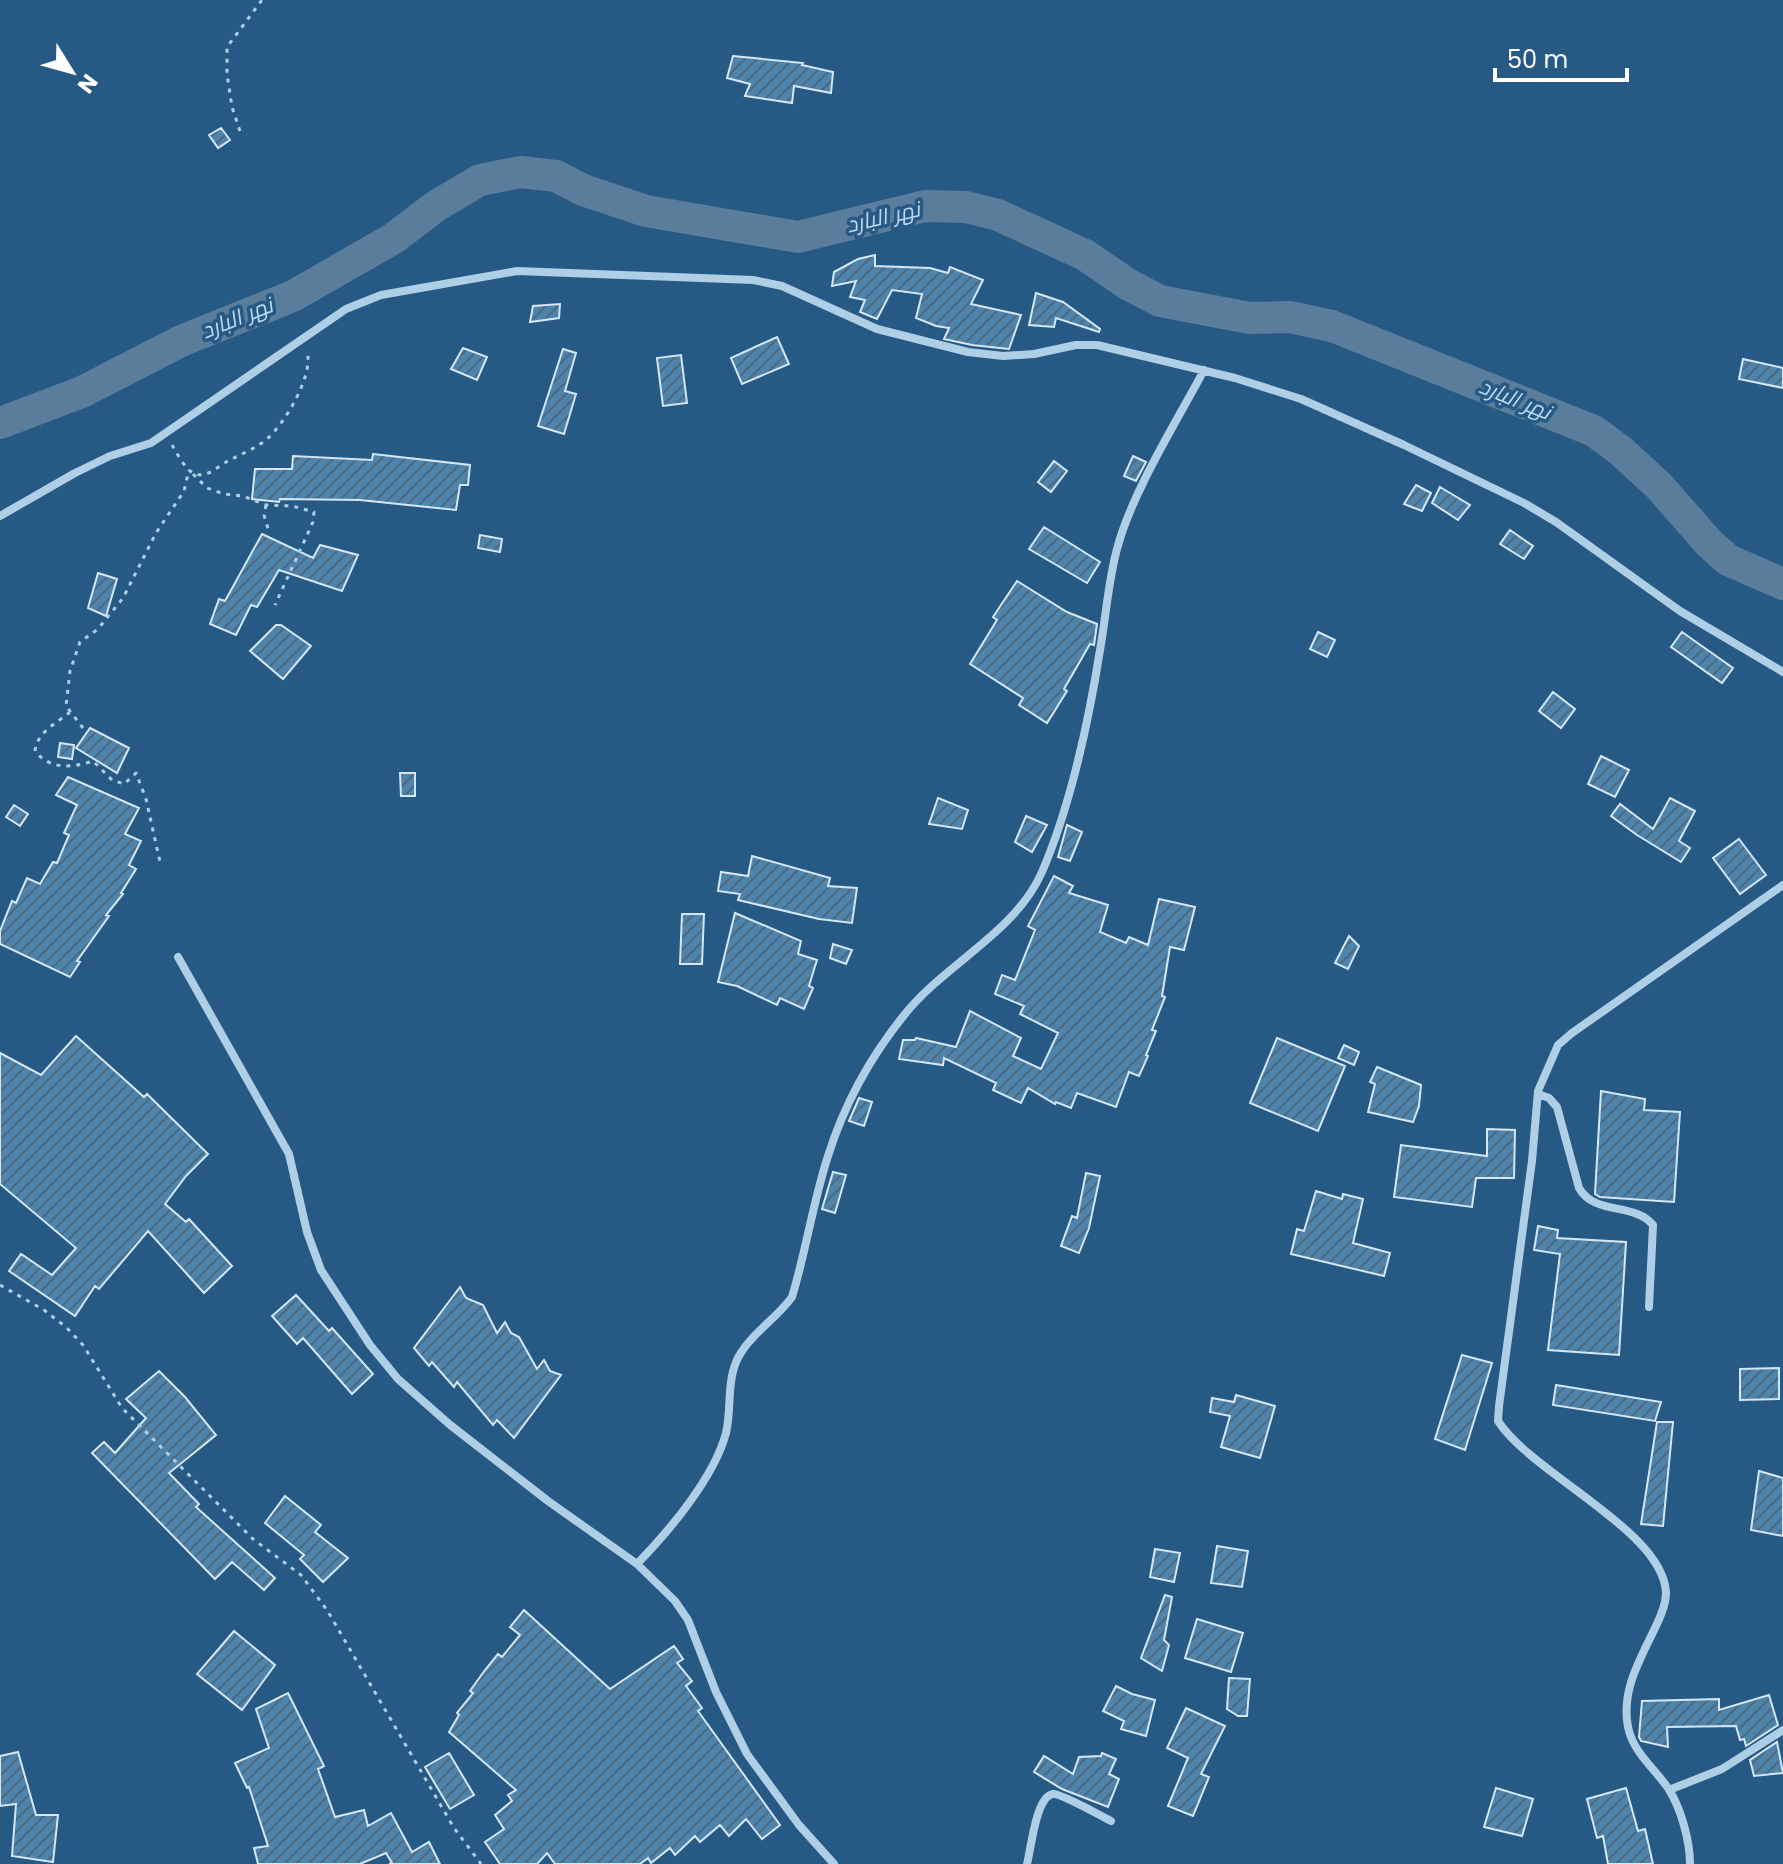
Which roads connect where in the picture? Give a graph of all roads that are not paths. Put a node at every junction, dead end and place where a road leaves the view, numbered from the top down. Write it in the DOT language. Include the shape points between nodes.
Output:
graph roads {
  1 [pos="1204,370"];
  2 [pos="0,516"];
  3 [pos="1783,672"];
  4 [pos="1783,885"];
  5 [pos="178,957"];
  6 [pos="1538,1094"];
  7 [pos="1649,1307"];
  8 [pos="637,1564"];
  9 [pos="1783,1730"];
  10 [pos="1669,1790"];
  11 [pos="1111,1821"];
  12 [pos="834,1864"];
  13 [pos="1027,1864"];
  14 [pos="1690,1864"];
  1 -- 2 [label="street" via="1097,345 1003,356 968,352 877,329 782,286 753,280 517,271 381,295 346,309 151,443 110,456"];
  1 -- 3 [label="street" via="1301,399 1524,503 1680,611"];
  1 -- 8 [label="street" via="1126,522 1081,744 1042,873 1023,904 907,1011 856,1088 828,1154 792,1297 739,1356 726,1432 707,1476"];
  4 -- 6 [label="street" via="1558,1045"];
  5 -- 8 [label="street" via="289,1154 321,1270 370,1345 398,1379 449,1424"];
  6 -- 7 [label="street" via="1557,1107 1584,1197 1645,1217 1653,1225"];
  6 -- 10 [label="street" via="1498,1421 1517,1445 1632,1535 1660,1572 1666,1593 1662,1614 1630,1680 1628,1727 1638,1751"];
  8 -- 12 [label="street" via="688,1620 747,1754"];
  9 -- 10 [label="street" via="1722,1769"];
  10 -- 14 [label="street" via="1681,1817"];
  11 -- 13 [label="street" via="1063,1796 1049,1796 1041,1805"];
}
